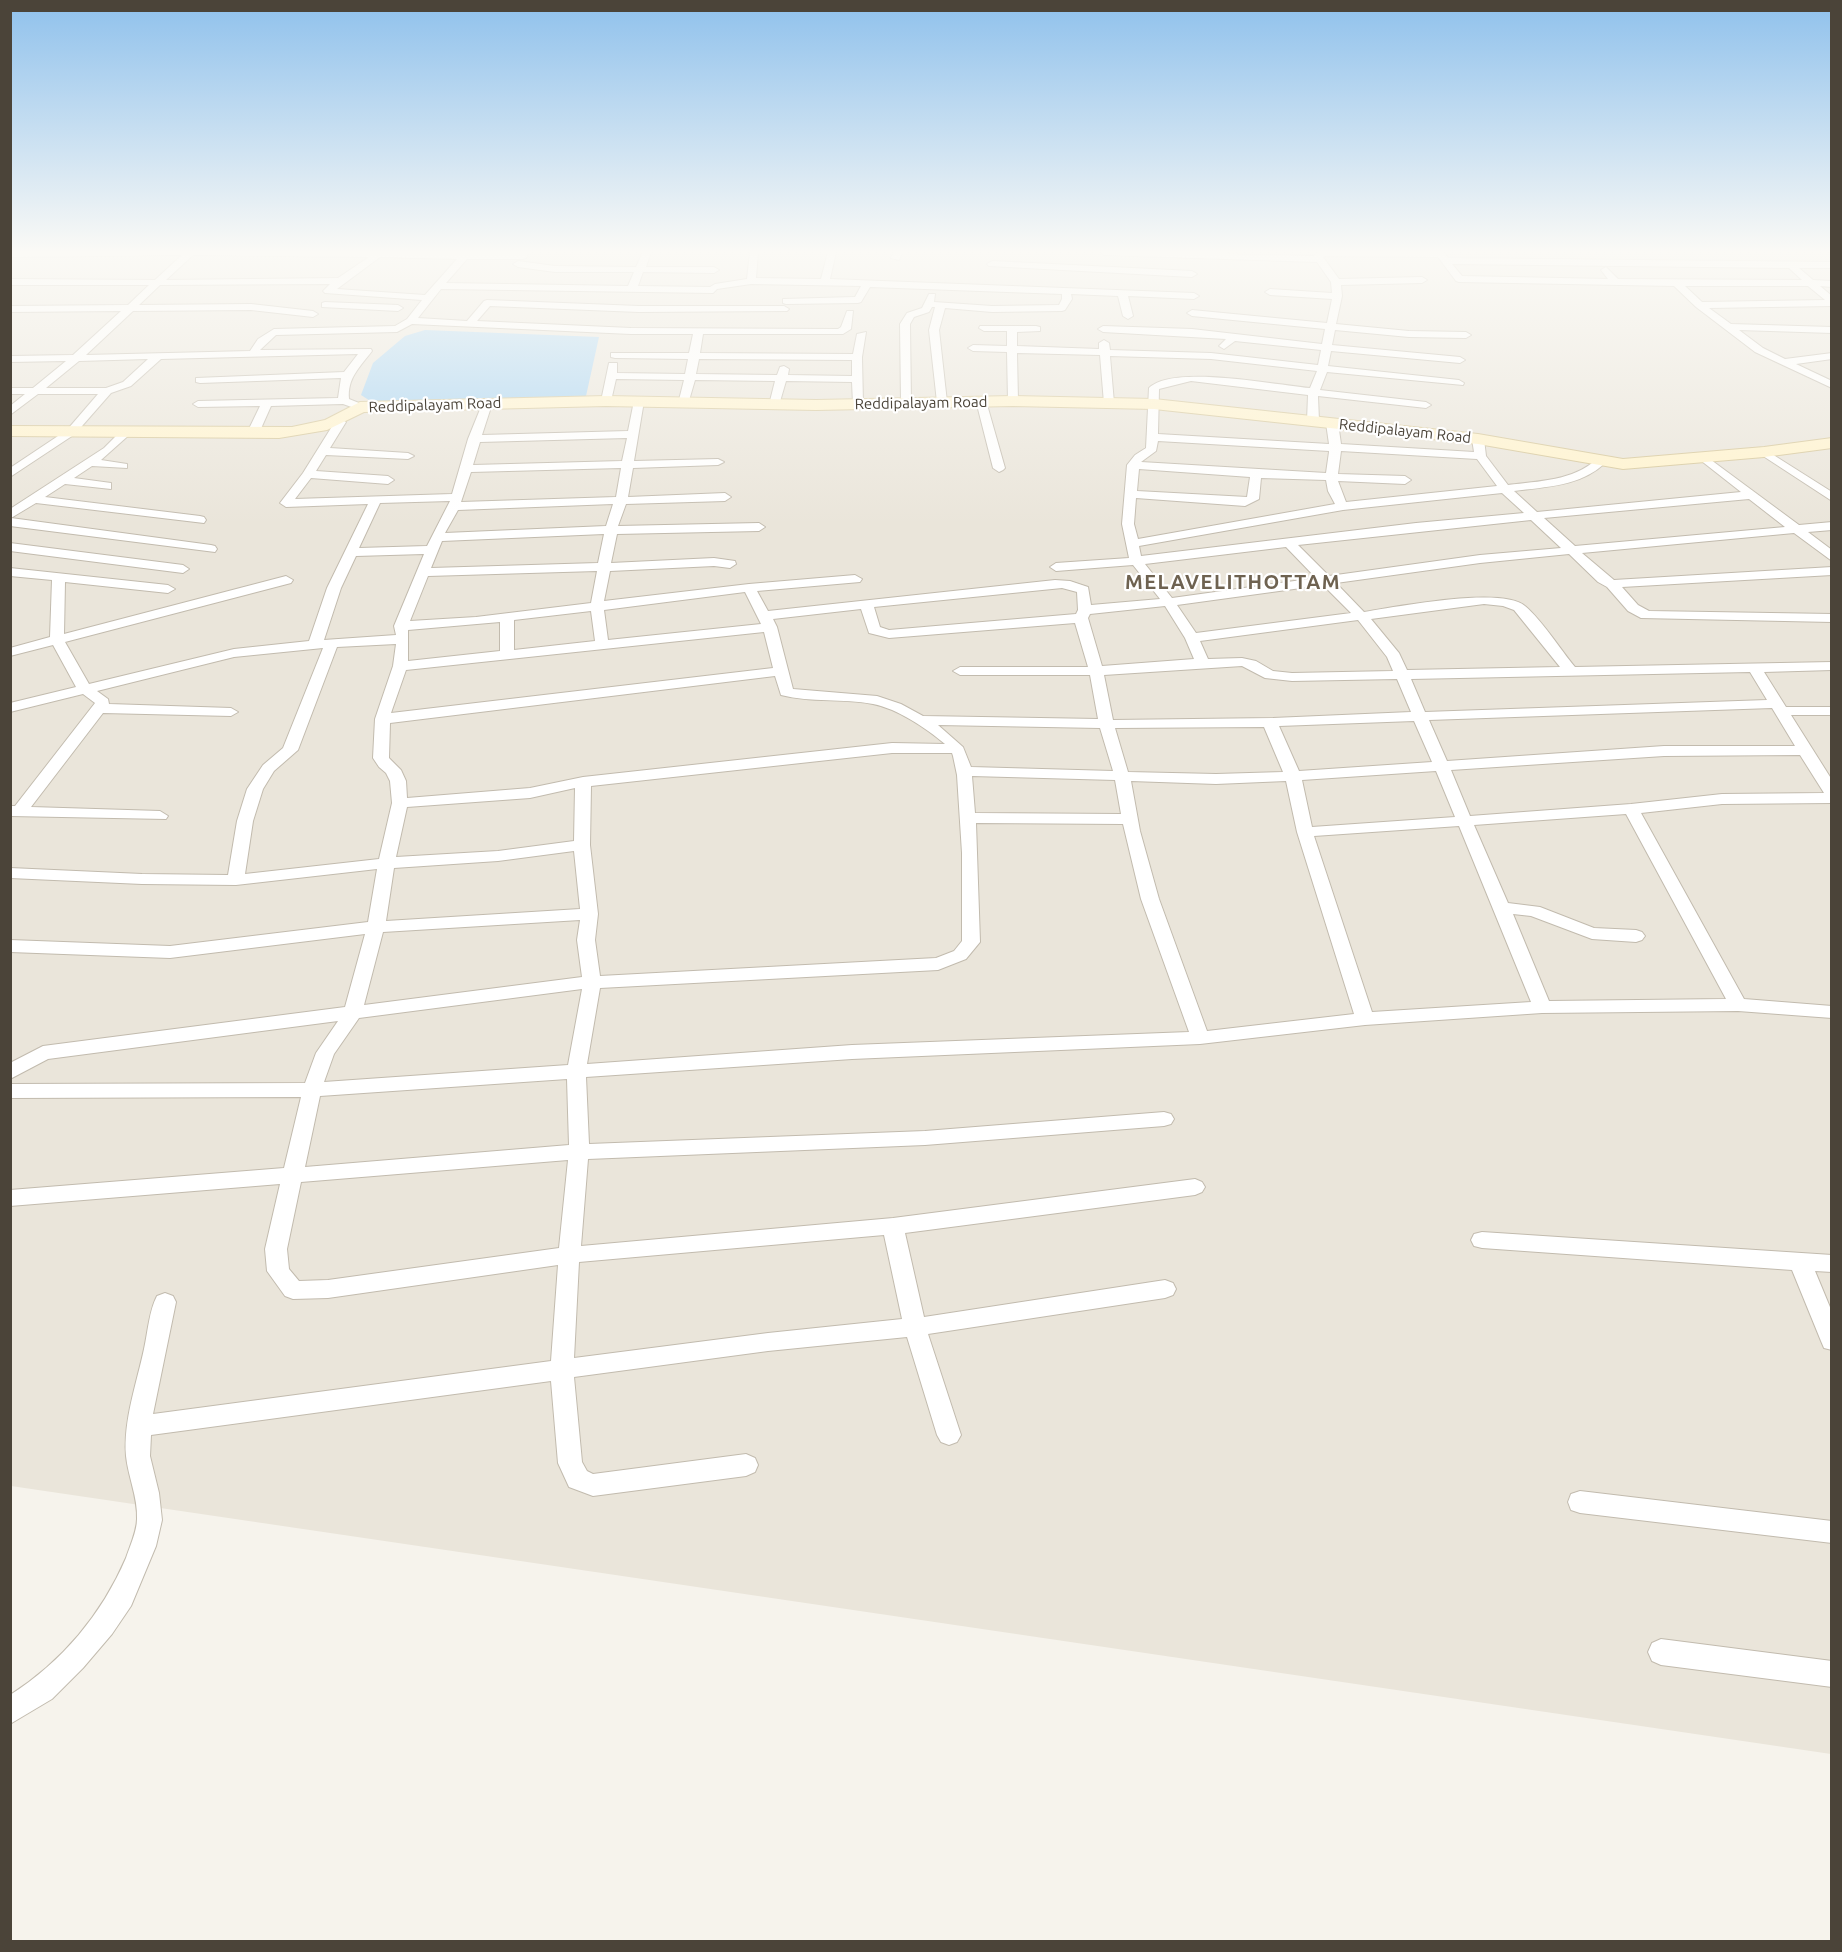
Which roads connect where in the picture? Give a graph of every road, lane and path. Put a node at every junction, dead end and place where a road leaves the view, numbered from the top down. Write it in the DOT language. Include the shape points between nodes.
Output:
graph roads {
  1 [pos="92,343"];
  2 [pos="260,343"];
  3 [pos="377,343"];
  4 [pos="620,343"];
  5 [pos="631,343"];
  6 [pos="696,343"];
  7 [pos="786,343"];
  8 [pos="860,343"];
  9 [pos="905,343"];
  10 [pos="935,343"];
  11 [pos="1012,343"];
  12 [pos="1104,343"];
  13 [pos="1227,343"];
  14 [pos="1286,343"];
  15 [pos="1328,343"];
  16 [pos="1750,343"];
  17 [pos="374,345"];
  18 [pos="1327,347"];
  19 [pos="973,348"];
  20 [pos="1012,349"];
  21 [pos="1105,353"];
  22 [pos="252,355"];
  23 [pos="787,355"];
  24 [pos="693,356"];
  25 [pos="1832,356"];
  26 [pos="157,357"];
  27 [pos="857,357"];
  28 [pos="76,358"];
  29 [pos="10,359"];
  30 [pos="1460,360"];
  31 [pos="1782,362"];
  32 [pos="1201,367"];
  33 [pos="1322,370"];
  34 [pos="348,375"];
  35 [pos="611,376"];
  36 [pos="692,378"];
  37 [pos="781,379"];
  38 [pos="857,379"];
  39 [pos="200,380"];
  40 [pos="1460,383"];
  41 [pos="1831,385"];
  42 [pos="10,391"];
  43 [pos="36,391"];
  44 [pos="107,391"];
  45 [pos="264,392"];
  46 [pos="1313,394"];
  47 [pos="345,401"];
  48 [pos="606,401"];
  49 [pos="639,401"];
  50 [pos="981,401"];
  51 [pos="1013,401"];
  52 [pos="942,402"];
  53 [pos="906,403"];
  54 [pos="1109,403"];
  55 [pos="198,404"];
  56 [pos="487,404"];
  57 [pos="683,404"];
  58 [pos="858,404"];
  59 [pos="1154,404"];
  60 [pos="774,405"];
  61 [pos="1426,405"];
  62 [pos="360,407"];
  63 [pos="10,412"];
  64 [pos="1313,421"];
  65 [pos="340,422"];
  66 [pos="1332,423"];
  67 [pos="10,431"];
  68 [pos="71,432"];
  69 [pos="125,433"];
  70 [pos="253,433"];
  71 [pos="632,434"];
  72 [pos="1154,437"];
  73 [pos="474,439"];
  74 [pos="1478,439"];
  75 [pos="1829,445"];
  76 [pos="1336,448"];
  77 [pos="322,451"];
  78 [pos="1764,452"];
  79 [pos="408,456"];
  80 [pos="1480,456"];
  81 [pos="1703,457"];
  82 [pos="1601,461"];
  83 [pos="89,462"];
  84 [pos="718,462"];
  85 [pos="627,465"];
  86 [pos="1133,465"];
  87 [pos="123,466"];
  88 [pos="999,468"];
  89 [pos="466,469"];
  90 [pos="10,474"];
  91 [pos="308,474"];
  92 [pos="1256,474"];
  93 [pos="1332,477"];
  94 [pos="62,480"];
  95 [pos="388,480"];
  96 [pos="1405,480"];
  97 [pos="107,486"];
  98 [pos="1506,489"];
  99 [pos="1829,493"];
  100 [pos="1131,494"];
  101 [pos="1751,495"];
  102 [pos="725,497"];
  103 [pos="34,499"];
  104 [pos="375,500"];
  105 [pos="621,500"];
  106 [pos="456,501"];
  107 [pos="1343,506"];
  108 [pos="116,510"];
  109 [pos="10,515"];
  110 [pos="1536,515"];
  111 [pos="200,520"];
  112 [pos="10,522"];
  113 [pos="1832,526"];
  114 [pos="759,527"];
  115 [pos="611,530"];
  116 [pos="1794,530"];
  117 [pos="82,532"];
  118 [pos="434,543"];
  119 [pos="1132,544"];
  120 [pos="1290,544"];
  121 [pos="10,547"];
  122 [pos="211,549"];
  123 [pos="1572,550"];
  124 [pos="52,552"];
  125 [pos="352,552"];
  126 [pos="1832,557"];
  127 [pos="1136,561"];
  128 [pos="730,564"];
  129 [pos="603,567"];
  130 [pos="1056,567"];
  131 [pos="183,569"];
  132 [pos="1832,571"];
  133 [pos="424,572"];
  134 [pos="17,573"];
  135 [pos="59,578"];
  136 [pos="855,579"];
  137 [pos="1327,579"];
  138 [pos="286,580"];
  139 [pos="1612,584"];
  140 [pos="749,588"];
  141 [pos="168,590"];
  142 [pos="1169,602"];
  143 [pos="866,603"];
  144 [pos="597,605"];
  145 [pos="1083,614"];
  146 [pos="1361,616"];
  147 [pos="507,618"];
  148 [pos="1832,618"];
  149 [pos="767,622"];
  150 [pos="402,632"];
  151 [pos="1192,638"];
  152 [pos="57,640"];
  153 [pos="332,643"];
  154 [pos="315,645"];
  155 [pos="602,645"];
  156 [pos="10,652"];
  157 [pos="507,655"];
  158 [pos="1203,663"];
  159 [pos="400,666"];
  160 [pos="1753,666"];
  161 [pos="1832,666"];
  162 [pos="1570,670"];
  163 [pos="780,671"];
  164 [pos="960,671"];
  165 [pos="1096,671"];
  166 [pos="1402,674"];
  167 [pos="84,688"];
  168 [pos="1778,707"];
  169 [pos="10,708"];
  170 [pos="99,708"];
  171 [pos="1832,711"];
  172 [pos="231,712"];
  173 [pos="1420,715"];
  174 [pos="382,720"];
  175 [pos="922,720"];
  176 [pos="1269,721"];
  177 [pos="1106,724"];
  178 [pos="957,748"];
  179 [pos="1806,750"];
  180 [pos="1441,765"];
  181 [pos="963,771"];
  182 [pos="1122,776"];
  183 [pos="1293,776"];
  184 [pos="584,782"];
  185 [pos="1832,793"];
  186 [pos="1832,798"];
  187 [pos="400,803"];
  188 [pos="1631,809"];
  189 [pos="15,811"];
  190 [pos="160,816"];
  191 [pos="968,818"];
  192 [pos="1130,819"];
  193 [pos="1464,819"];
  194 [pos="1305,832"];
  195 [pos="582,845"];
  196 [pos="386,863"];
  197 [pos="10,873"];
  198 [pos="236,880"];
  199 [pos="1502,908"];
  200 [pos="589,914"];
  201 [pos="376,927"];
  202 [pos="1636,936"];
  203 [pos="10,946"];
  204 [pos="592,982"];
  205 [pos="1738,1005"];
  206 [pos="1542,1007"];
  207 [pos="1832,1012"];
  208 [pos="352,1014"];
  209 [pos="1365,1019"];
  210 [pos="1200,1038"];
  211 [pos="10,1072"];
  212 [pos="576,1073"];
  213 [pos="312,1090"];
  214 [pos="10,1091"];
  215 [pos="1164,1119"];
  216 [pos="579,1152"];
  217 [pos="293,1177"];
  218 [pos="1195,1187"];
  219 [pos="10,1198"];
  220 [pos="893,1226"];
  221 [pos="1482,1240"];
  222 [pos="569,1255"];
  223 [pos="1800,1262"];
  224 [pos="1832,1264"];
  225 [pos="1165,1289"];
  226 [pos="165,1302"];
  227 [pos="915,1327"];
  228 [pos="1832,1341"];
  229 [pos="562,1371"];
  230 [pos="138,1426"];
  231 [pos="949,1435"];
  232 [pos="746,1465"];
  233 [pos="1580,1502"];
  234 [pos="1832,1532"];
  235 [pos="1661,1652"];
  236 [pos="1832,1674"];
  237 [pos="10,1711"];
  1 -- 28 [label="street"];
  2 -- 22 [label="street"];
  3 -- 17 [label="street"];
  4 -- 35 [label="street"];
  5 -- 24 [label="street"];
  6 -- 24 [label="street"];
  7 -- 23 [label="street"];
  8 -- 27 [label="street"];
  9 -- 53 [label="street"];
  10 -- 52 [label="street"];
  11 -- 20 [label="street"];
  12 -- 21 [label="street"];
  13 -- 32 [label="street"];
  14 -- 18 [label="street"];
  15 -- 18 [label="street"];
  16 -- 31 [label="street"];
  17 -- 22 [label="street"];
  17 -- 34 [label="street"];
  18 -- 30 [label="street"];
  18 -- 33 [label="street"];
  19 -- 20 [label="street"];
  20 -- 21 [label="street"];
  20 -- 51 [label="street"];
  21 -- 32 [label="street"];
  21 -- 54 [label="street"];
  22 -- 26 [label="street"];
  23 -- 24 [label="street"];
  23 -- 27 [label="street"];
  23 -- 37 [label="street"];
  24 -- 36 [label="street"];
  25 -- 31 [label="street"];
  26 -- 28 [label="street"];
  26 -- 44 [label="street" via="127,384"];
  27 -- 38 [label="street"];
  28 -- 29 [label="street"];
  28 -- 43 [label="street"];
  31 -- 41 [label="street"];
  32 -- 33 [label="street"];
  32 -- 46 [label="street"];
  32 -- 59 [label="street" via="1154,388"];
  33 -- 40 [label="street"];
  33 -- 46 [label="street"];
  34 -- 45 [label="street"];
  34 -- 47 [label="street" via="342,387"];
  35 -- 36 [label="street"];
  35 -- 48 [label="street"];
  36 -- 37 [label="street"];
  36 -- 57 [label="street"];
  37 -- 38 [label="street"];
  37 -- 60 [label="street"];
  38 -- 58 [label="street"];
  39 -- 45 [label="street"];
  42 -- 43 [label="street"];
  43 -- 44 [label="street"];
  43 -- 63 [label="street"];
  44 -- 68 [label="street"];
  45 -- 47 [label="street"];
  45 -- 55 [label="street"];
  45 -- 70 [label="street"];
  46 -- 61 [label="street"];
  46 -- 64 [label="street"];
  47 -- 62 [label="street"];
  48 -- 49 [label="main road, Reddipalayam Road"];
  48 -- 56 [label="main road, Reddipalayam Road"];
  49 -- 57 [label="main road, Reddipalayam Road"];
  49 -- 71 [label="street"];
  50 -- 51 [label="main road, Reddipalayam Road"];
  50 -- 52 [label="main road, Reddipalayam Road"];
  50 -- 88 [label="street"];
  51 -- 54 [label="main road, Reddipalayam Road"];
  52 -- 53 [label="main road, Reddipalayam Road"];
  53 -- 58 [label="main road, Reddipalayam Road"];
  54 -- 59 [label="main road, Reddipalayam Road"];
  56 -- 62 [label="main road, Reddipalayam Road"];
  56 -- 73 [label="street"];
  57 -- 60 [label="main road, Reddipalayam Road"];
  58 -- 60 [label="main road, Reddipalayam Road"];
  59 -- 64 [label="main road, Reddipalayam Road"];
  59 -- 72 [label="street"];
  62 -- 65 [label="main road, Reddipalayam Road"];
  64 -- 66 [label="main road, Reddipalayam Road"];
  65 -- 70 [label="main road, Reddipalayam Road" via="318,430"];
  65 -- 77 [label="street"];
  66 -- 74 [label="main road, Reddipalayam Road"];
  66 -- 76 [label="street"];
  67 -- 68 [label="main road, Reddipalayam Road"];
  68 -- 69 [label="main road, Reddipalayam Road"];
  68 -- 90 [label="street"];
  69 -- 70 [label="main road, Reddipalayam Road"];
  69 -- 83 [label="street"];
  71 -- 73 [label="street"];
  71 -- 85 [label="street"];
  72 -- 76 [label="street"];
  72 -- 86 [label="street" via="1152,449"];
  73 -- 89 [label="street"];
  74 -- 80 [label="street"];
  74 -- 82 [label="main road, Reddipalayam Road"];
  75 -- 78 [label="main road, Reddipalayam Road"];
  76 -- 80 [label="street"];
  76 -- 93 [label="street"];
  77 -- 79 [label="street"];
  77 -- 91 [label="street"];
  78 -- 81 [label="main road, Reddipalayam Road"];
  78 -- 99 [label="street"];
  80 -- 98 [label="street"];
  81 -- 82 [label="main road, Reddipalayam Road" via="1650,463"];
  81 -- 101 [label="street"];
  82 -- 98 [label="street" via="1581,477"];
  83 -- 87 [label="street"];
  83 -- 94 [label="street"];
  84 -- 85 [label="street"];
  85 -- 89 [label="street"];
  85 -- 105 [label="street"];
  86 -- 92 [label="street"];
  86 -- 100 [label="street"];
  89 -- 106 [label="street"];
  91 -- 95 [label="street"];
  91 -- 104 [label="street" via="285,503"];
  92 -- 93 [label="street"];
  92 -- 100 [label="street" via="1253,499 1245,502"];
  93 -- 96 [label="street"];
  93 -- 107 [label="street" via="1333,491"];
  94 -- 97 [label="street"];
  94 -- 103 [label="street"];
  98 -- 107 [label="street"];
  98 -- 110 [label="street"];
  100 -- 119 [label="street" via="1128,524"];
  101 -- 110 [label="street"];
  101 -- 116 [label="street"];
  102 -- 105 [label="street"];
  103 -- 108 [label="street"];
  103 -- 109 [label="street"];
  104 -- 106 [label="street"];
  104 -- 125 [label="street"];
  105 -- 106 [label="street"];
  105 -- 115 [label="street"];
  106 -- 118 [label="street"];
  107 -- 119 [label="street"];
  108 -- 111 [label="street"];
  108 -- 117 [label="street"];
  110 -- 120 [label="street"];
  110 -- 123 [label="street"];
  112 -- 117 [label="street"];
  113 -- 116 [label="street"];
  114 -- 115 [label="street"];
  115 -- 118 [label="street"];
  115 -- 129 [label="street"];
  116 -- 123 [label="street"];
  116 -- 126 [label="street"];
  117 -- 122 [label="street"];
  117 -- 124 [label="street"];
  118 -- 125 [label="street"];
  118 -- 133 [label="street"];
  119 -- 127 [label="street"];
  120 -- 127 [label="street"];
  120 -- 137 [label="street"];
  121 -- 124 [label="street"];
  123 -- 137 [label="street"];
  123 -- 139 [label="street" via="1593,572"];
  124 -- 131 [label="street"];
  124 -- 134 [label="street"];
  125 -- 154 [label="street" via="334,588"];
  127 -- 130 [label="street"];
  127 -- 142 [label="street"];
  128 -- 129 [label="street"];
  129 -- 133 [label="street"];
  129 -- 144 [label="street"];
  132 -- 139 [label="street"];
  133 -- 150 [label="street"];
  134 -- 135 [label="street"];
  135 -- 141 [label="street"];
  135 -- 152 [label="street"];
  136 -- 140 [label="street"];
  137 -- 142 [label="street"];
  137 -- 146 [label="street"];
  138 -- 152 [label="street"];
  139 -- 148 [label="street" via="1633,608 1646,615"];
  140 -- 144 [label="street"];
  140 -- 149 [label="street"];
  142 -- 145 [label="street"];
  142 -- 151 [label="street"];
  143 -- 145 [label="street" via="874,630 889,634"];
  143 -- 145 [label="street" via="1062,584 1083,590"];
  143 -- 149 [label="street"];
  144 -- 147 [label="street"];
  144 -- 155 [label="street"];
  145 -- 165 [label="street"];
  146 -- 151 [label="street"];
  146 -- 162 [label="street" via="1484,600 1505,602 1519,607"];
  146 -- 166 [label="street" via="1394,656"];
  147 -- 150 [label="street"];
  147 -- 157 [label="street"];
  149 -- 155 [label="street"];
  149 -- 163 [label="street"];
  150 -- 153 [label="street"];
  150 -- 159 [label="street"];
  151 -- 158 [label="street"];
  152 -- 156 [label="street"];
  152 -- 167 [label="street"];
  153 -- 154 [label="street"];
  153 -- 198 [label="street" via="290,750 268,768 255,789 245,821"];
  154 -- 167 [label="street" via="234,653"];
  155 -- 157 [label="street"];
  157 -- 159 [label="street"];
  158 -- 165 [label="street"];
  158 -- 166 [label="street" via="1242,662 1270,675 1292,677"];
  159 -- 174 [label="street"];
  160 -- 161 [label="street"];
  160 -- 162 [label="street"];
  160 -- 168 [label="street"];
  162 -- 166 [label="street"];
  163 -- 174 [label="street"];
  163 -- 175 [label="street" via="786,692 797,696 878,700"];
  164 -- 165 [label="street"];
  165 -- 177 [label="street"];
  166 -- 173 [label="street"];
  167 -- 169 [label="street"];
  167 -- 170 [label="street" via="103,702"];
  168 -- 171 [label="street"];
  168 -- 173 [label="street" via="1647,705"];
  168 -- 179 [label="street"];
  170 -- 172 [label="street"];
  170 -- 189 [label="street"];
  173 -- 176 [label="street"];
  173 -- 180 [label="street"];
  174 -- 187 [label="street" via="381,758 398,781"];
  175 -- 177 [label="street"];
  175 -- 178 [label="street"];
  176 -- 177 [label="street"];
  176 -- 183 [label="street"];
  177 -- 182 [label="street"];
  178 -- 181 [label="street"];
  178 -- 184 [label="street" via="892,748"];
  179 -- 180 [label="street" via="1664,751"];
  179 -- 185 [label="street"];
  180 -- 183 [label="street"];
  180 -- 193 [label="street"];
  181 -- 182 [label="street"];
  181 -- 191 [label="street"];
  182 -- 183 [label="street"];
  182 -- 192 [label="street"];
  183 -- 194 [label="street"];
  184 -- 187 [label="street" via="530,793"];
  184 -- 195 [label="street"];
  186 -- 188 [label="street" via="1722,799"];
  187 -- 196 [label="street"];
  188 -- 193 [label="street"];
  188 -- 205 [label="street"];
  189 -- 190 [label="street"];
  191 -- 192 [label="street"];
  191 -- 204 [label="street" via="971,942 960,955 938,964"];
  192 -- 210 [label="street" via="1150,899"];
  193 -- 194 [label="street"];
  193 -- 199 [label="street"];
  194 -- 209 [label="street"];
  195 -- 196 [label="street" via="498,856"];
  195 -- 200 [label="street"];
  196 -- 198 [label="street"];
  196 -- 201 [label="street"];
  197 -- 198 [label="street"];
  199 -- 202 [label="street" via="1534,911 1592,933"];
  199 -- 206 [label="street"];
  200 -- 201 [label="street"];
  200 -- 204 [label="street" via="586,940"];
  201 -- 203 [label="street" via="170,952"];
  201 -- 208 [label="street"];
  204 -- 208 [label="street"];
  204 -- 212 [label="street"];
  205 -- 206 [label="street"];
  205 -- 207 [label="street"];
  206 -- 209 [label="street"];
  208 -- 211 [label="street" via="43,1053"];
  208 -- 213 [label="street" via="325,1053"];
  209 -- 210 [label="street"];
  210 -- 212 [label="street" via="852,1052"];
  212 -- 213 [label="street"];
  212 -- 216 [label="street"];
  213 -- 214 [label="street"];
  213 -- 217 [label="street"];
  215 -- 216 [label="street" via="925,1138"];
  216 -- 217 [label="street"];
  216 -- 222 [label="street"];
  217 -- 219 [label="street"];
  217 -- 222 [label="street" via="276,1249 278,1271 293,1290 328,1289"];
  218 -- 220 [label="street"];
  220 -- 222 [label="street"];
  220 -- 227 [label="street"];
  221 -- 223 [label="street"];
  222 -- 229 [label="street"];
  223 -- 224 [label="street"];
  223 -- 228 [label="street"];
  225 -- 227 [label="street"];
  226 -- 230 [label="street"];
  227 -- 229 [label="street" via="768,1342"];
  227 -- 231 [label="street"];
  229 -- 230 [label="street"];
  229 -- 232 [label="street" via="570,1463 578,1479 593,1485"];
  230 -- 237 [label="street" via="138,1456 150,1520 122,1597 74,1659 42,1690"];
  233 -- 234 [label="street"];
  235 -- 236 [label="street"];
}
